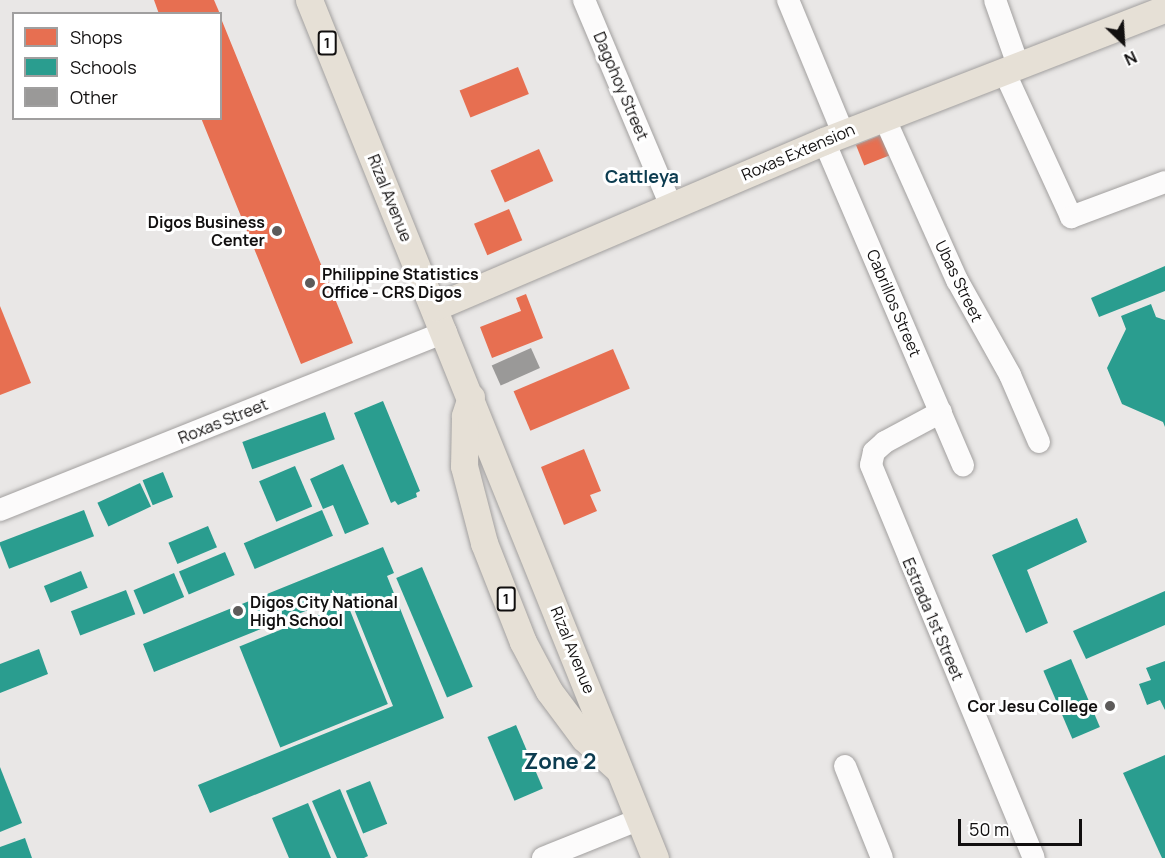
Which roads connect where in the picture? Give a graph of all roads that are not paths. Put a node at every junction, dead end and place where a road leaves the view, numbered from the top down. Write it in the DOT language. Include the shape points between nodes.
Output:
graph roads {
  1 [pos="309,0"];
  2 [pos="585,0"];
  3 [pos="788,0"];
  4 [pos="994,0"];
  5 [pos="1165,9"];
  6 [pos="1011,68"];
  7 [pos="884,117"];
  8 [pos="833,137"];
  9 [pos="1165,182"];
  10 [pos="671,206"];
  11 [pos="435,307"];
  12 [pos="446,332"];
  13 [pos="471,397"];
  14 [pos="941,412"];
  15 [pos="1039,442"];
  16 [pos="963,465"];
  17 [pos="0,510"];
  18 [pos="845,766"];
  19 [pos="621,770"];
  20 [pos="640,819"];
  21 [pos="543,858"];
  22 [pos="655,858"];
  23 [pos="882,858"];
  24 [pos="1034,858"];
  1 -- 11 [label="main road, Rizal Avenue / 1"];
  2 -- 10 [label="street, Dagohoy Street"];
  3 -- 8 [label="street, Cabrillos Street"];
  4 -- 6 [label="street"];
  5 -- 6 [label="main road, Roxas Extension"];
  6 -- 7 [label="main road, Roxas Extension"];
  6 -- 9 [label="street" via="1071,217"];
  7 -- 8 [label="main road, Roxas Extension"];
  7 -- 15 [label="street, Ubas Street" via="970,307 1010,375"];
  8 -- 10 [label="main road, Roxas Extension"];
  8 -- 14 [label="street, Cabrillos Street"];
  10 -- 11 [label="main road, Roxas Extension"];
  11 -- 12 [label="main road, Rizal Avenue / 1"];
  12 -- 13 [label="main road, Rizal Avenue / 1"];
  12 -- 17 [label="street, Roxas Street"];
  13 -- 19 [label="main road, Rizal Avenue / 1"];
  13 -- 19 [label="main road, Rizal Avenue / 1" via="463,441 464,466 484,543 523,642 549,691 584,738"];
  14 -- 16 [label="street, Cabrillos Street"];
  14 -- 24 [label="street, Estrada 1st Street" via="885,442 874,452 871,465"];
  18 -- 23 [label="street"];
  19 -- 20 [label="main road, Rizal Avenue / 1"];
  20 -- 21 [label="street"];
  20 -- 22 [label="main road, Rizal Avenue / 1"];
}
